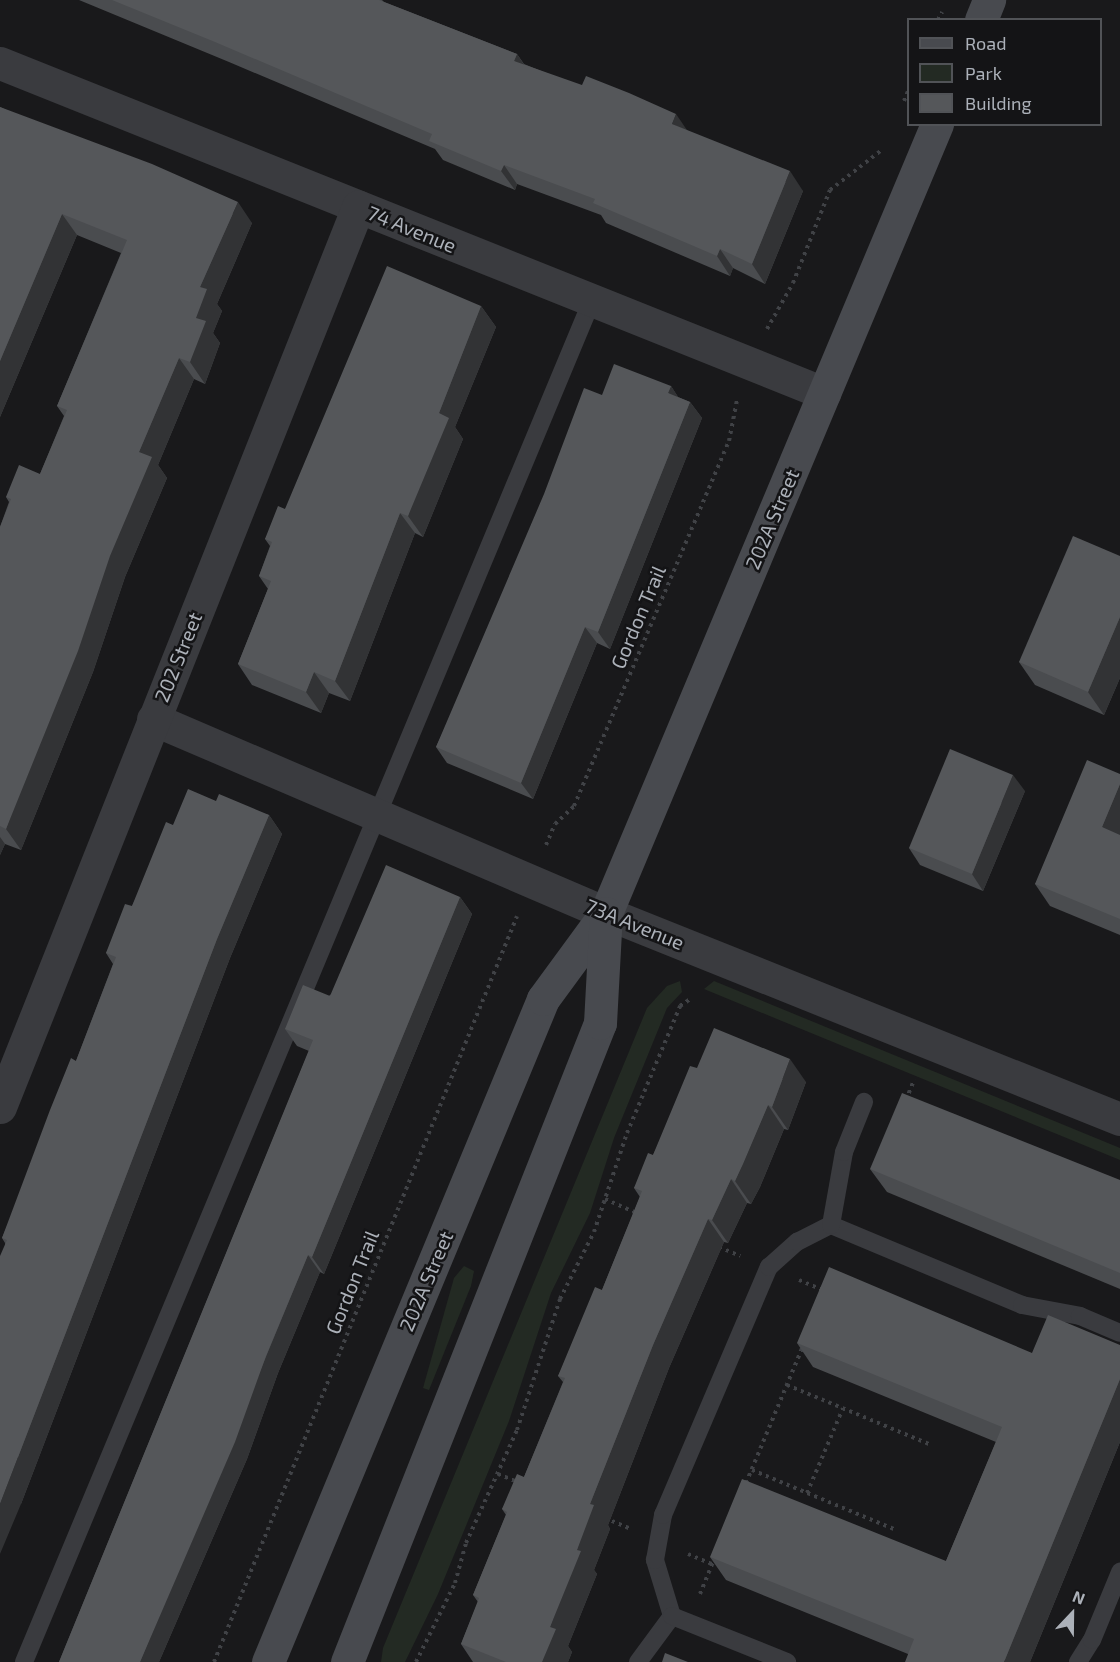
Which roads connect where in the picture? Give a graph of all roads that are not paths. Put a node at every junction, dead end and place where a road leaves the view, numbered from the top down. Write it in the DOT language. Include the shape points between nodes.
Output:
graph roads {
  1 [pos="989,0"];
  2 [pos="982,18"];
  3 [pos="0,63"];
  4 [pos="936,126"];
  5 [pos="358,207"];
  6 [pos="592,300"];
  7 [pos="824,393"];
  8 [pos="153,719"];
  9 [pos="376,814"];
  10 [pos="606,913"];
  11 [pos="864,1102"];
  12 [pos="0,1107"];
  13 [pos="1120,1119"];
  14 [pos="831,1225"];
  15 [pos="1120,1333"];
  16 [pos="1120,1572"];
  17 [pos="672,1616"];
  18 [pos="24,1662"];
  19 [pos="268,1662"];
  20 [pos="347,1662"];
  21 [pos="638,1662"];
  22 [pos="787,1662"];
  23 [pos="1078,1662"];
  1 -- 2 [label="main road"];
  3 -- 5 [label="street, 74 Avenue"];
  4 -- 7 [label="main road, 202A Street"];
  5 -- 6 [label="street, 74 Avenue"];
  5 -- 8 [label="street, 202 Street"];
  6 -- 7 [label="street, 74 Avenue"];
  6 -- 9 [label="lane"];
  7 -- 10 [label="main road, 202A Street"];
  8 -- 9 [label="street, 73A Avenue"];
  8 -- 12 [label="street, 202 Street"];
  9 -- 10 [label="street, 73A Avenue"];
  9 -- 18 [label="lane"];
  10 -- 13 [label="street, 73A Avenue"];
  10 -- 19 [label="main road, 202A Street" via="543,999"];
  10 -- 20 [label="main road, 202A Street" via="600,1023"];
  11 -- 14 [label="lane" via="844,1152"];
  14 -- 15 [label="lane" via="1022,1305 1080,1316"];
  14 -- 17 [label="lane" via="796,1242 769,1267 663,1515 655,1560"];
  16 -- 23 [label="lane" via="1092,1640"];
  17 -- 21 [label="lane"];
  17 -- 22 [label="lane"];
}
